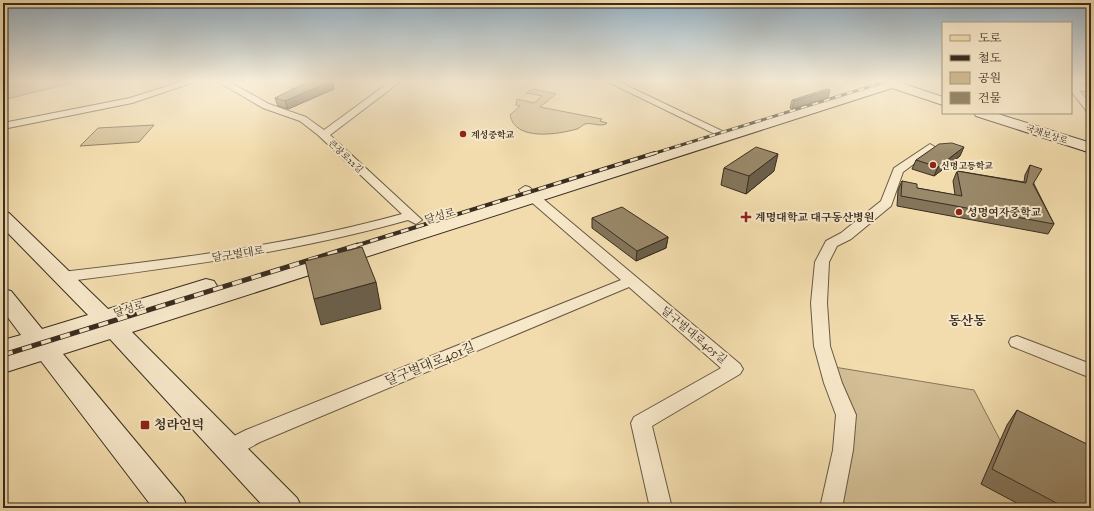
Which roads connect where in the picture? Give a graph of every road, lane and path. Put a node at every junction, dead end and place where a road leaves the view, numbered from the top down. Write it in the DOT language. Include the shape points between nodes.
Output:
graph roads {
  1 [pos="108,105"];
  2 [pos="365,105"];
  3 [pos="661,105"];
  4 [pos="808,105"];
  5 [pos="814,105"];
  6 [pos="266,106"];
  7 [pos="984,114"];
  8 [pos="3,126"];
  9 [pos="717,131"];
  10 [pos="324,135"];
  11 [pos="930,147"];
  12 [pos="1091,148"];
  13 [pos="529,194"];
  14 [pos="3,217"];
  15 [pos="414,219"];
  16 [pos="62,276"];
  17 [pos="631,281"];
  18 [pos="3,296"];
  19 [pos="108,323"];
  20 [pos="1017,342"];
  21 [pos="41,344"];
  22 [pos="3,349"];
  23 [pos="3,364"];
  24 [pos="1091,371"];
  25 [pos="229,448"];
  26 [pos="831,506"];
  27 [pos="172,508"];
  28 [pos="286,508"];
  29 [pos="661,508"];
  1 -- 8 [label="street"];
  2 -- 10 [label="street"];
  3 -- 9 [label="street"];
  4 -- 9 [label="main road, 달성로"];
  5 -- 13 [label="main road"];
  6 -- 10 [label="street, 큰장로22길" via="303,119"];
  7 -- 12 [label="main road, 국채보상로"];
  9 -- 13 [label="main road, 달성로"];
  10 -- 15 [label="street, 큰장로22길"];
  11 -- 26 [label="street" via="898,170 887,203 846,236 831,244 822,262 819,304 822,346 846,415 843,450"];
  13 -- 15 [label="main road, 달성로"];
  13 -- 17 [label="street, 달구벌대로405길"];
  13 -- 19 [label="main road"];
  14 -- 16 [label="main road"];
  15 -- 16 [label="street, 달구벌대로" via="238,255"];
  15 -- 19 [label="main road, 달성로"];
  16 -- 19 [label="main road"];
  17 -- 25 [label="street, 달구벌대로401길"];
  17 -- 29 [label="street, 달구벌대로405길" via="734,369 641,423"];
  18 -- 21 [label="main road"];
  19 -- 21 [label="main road, 달성로"];
  19 -- 25 [label="main road"];
  20 -- 24 [label="street"];
  21 -- 22 [label="main road, 달성로"];
  21 -- 23 [label="main road"];
  21 -- 27 [label="main road"];
  25 -- 28 [label="main road"];
}
